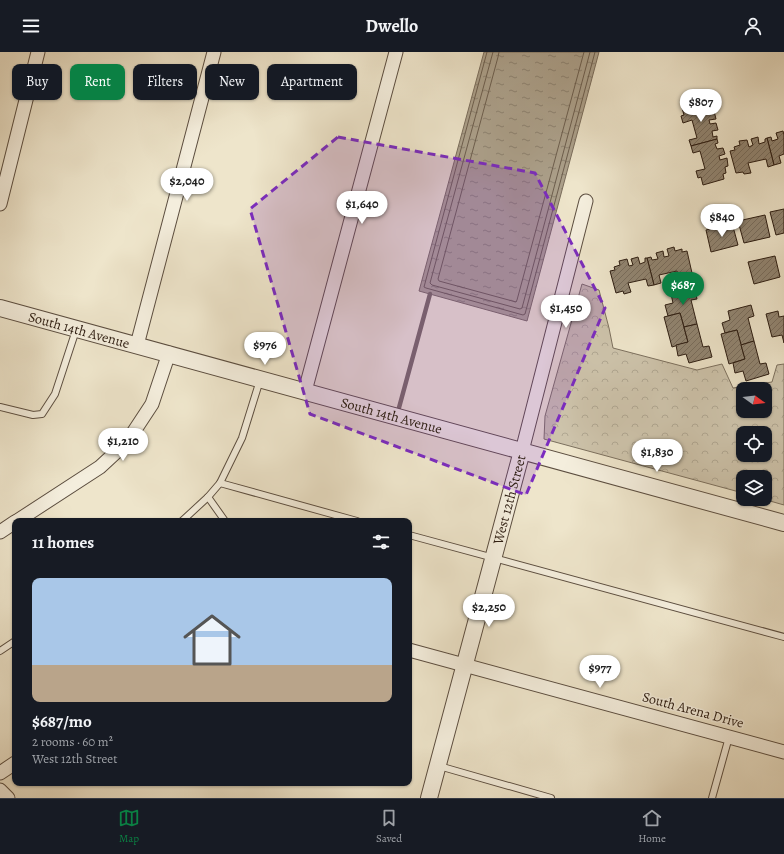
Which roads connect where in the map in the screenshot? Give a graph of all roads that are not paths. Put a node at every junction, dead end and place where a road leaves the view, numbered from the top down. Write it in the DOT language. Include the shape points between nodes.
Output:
graph roads {
  1 [pos="38,52"];
  2 [pos="214,52"];
  3 [pos="396,52"];
  4 [pos="586,201"];
  5 [pos="0,204"];
  6 [pos="0,308"];
  7 [pos="77,329"];
  8 [pos="137,345"];
  9 [pos="169,354"];
  10 [pos="260,379"];
  11 [pos="305,391"];
  12 [pos="0,407"];
  13 [pos="522,451"];
  14 [pos="220,483"];
  15 [pos="208,497"];
  16 [pos="22,518"];
  17 [pos="185,518"];
  18 [pos="223,518"];
  19 [pos="346,518"];
  20 [pos="784,523"];
  21 [pos="12,524"];
  22 [pos="0,532"];
  23 [pos="412,536"];
  24 [pos="493,559"];
  25 [pos="784,637"];
  26 [pos="12,643"];
  27 [pos="0,651"];
  28 [pos="412,651"];
  29 [pos="464,665"];
  30 [pos="729,736"];
  31 [pos="784,752"];
  32 [pos="12,765"];
  33 [pos="438,765"];
  34 [pos="0,774"];
  35 [pos="0,790"];
  36 [pos="8,798"];
  37 [pos="429,798"];
  38 [pos="551,798"];
  39 [pos="712,798"];
  1 -- 5 [label="street"];
  2 -- 8 [label="street"];
  3 -- 11 [label="street"];
  4 -- 13 [label="street, West 12th Street"];
  6 -- 7 [label="street, South 14th Avenue"];
  7 -- 8 [label="street, South 14th Avenue"];
  7 -- 12 [label="lane" via="56,394 42,414 34,415"];
  8 -- 9 [label="street, South 14th Avenue"];
  9 -- 10 [label="street, South 14th Avenue"];
  9 -- 16 [label="street" via="152,404 127,442 100,467"];
  10 -- 11 [label="street, South 14th Avenue"];
  10 -- 14 [label="lane" via="242,438"];
  11 -- 13 [label="street, South 14th Avenue"];
  13 -- 20 [label="street, South 14th Avenue"];
  13 -- 24 [label="street, West 12th Street"];
  14 -- 15 [label="lane"];
  14 -- 19 [label="lane"];
  15 -- 17 [label="lane"];
  15 -- 18 [label="lane"];
  21 -- 22 [label="street"];
  23 -- 24 [label="lane"];
  24 -- 25 [label="lane"];
  24 -- 29 [label="street, West 12th Street"];
  26 -- 27 [label="lane"];
  28 -- 29 [label="street, South Arena Drive"];
  29 -- 30 [label="street, South Arena Drive"];
  29 -- 33 [label="street, West 12th Street"];
  30 -- 31 [label="street, South Arena Drive"];
  30 -- 39 [label="lane"];
  32 -- 34 [label="street"];
  33 -- 37 [label="street, West 12th Street"];
  33 -- 38 [label="lane"];
  35 -- 36 [label="street"];
}
